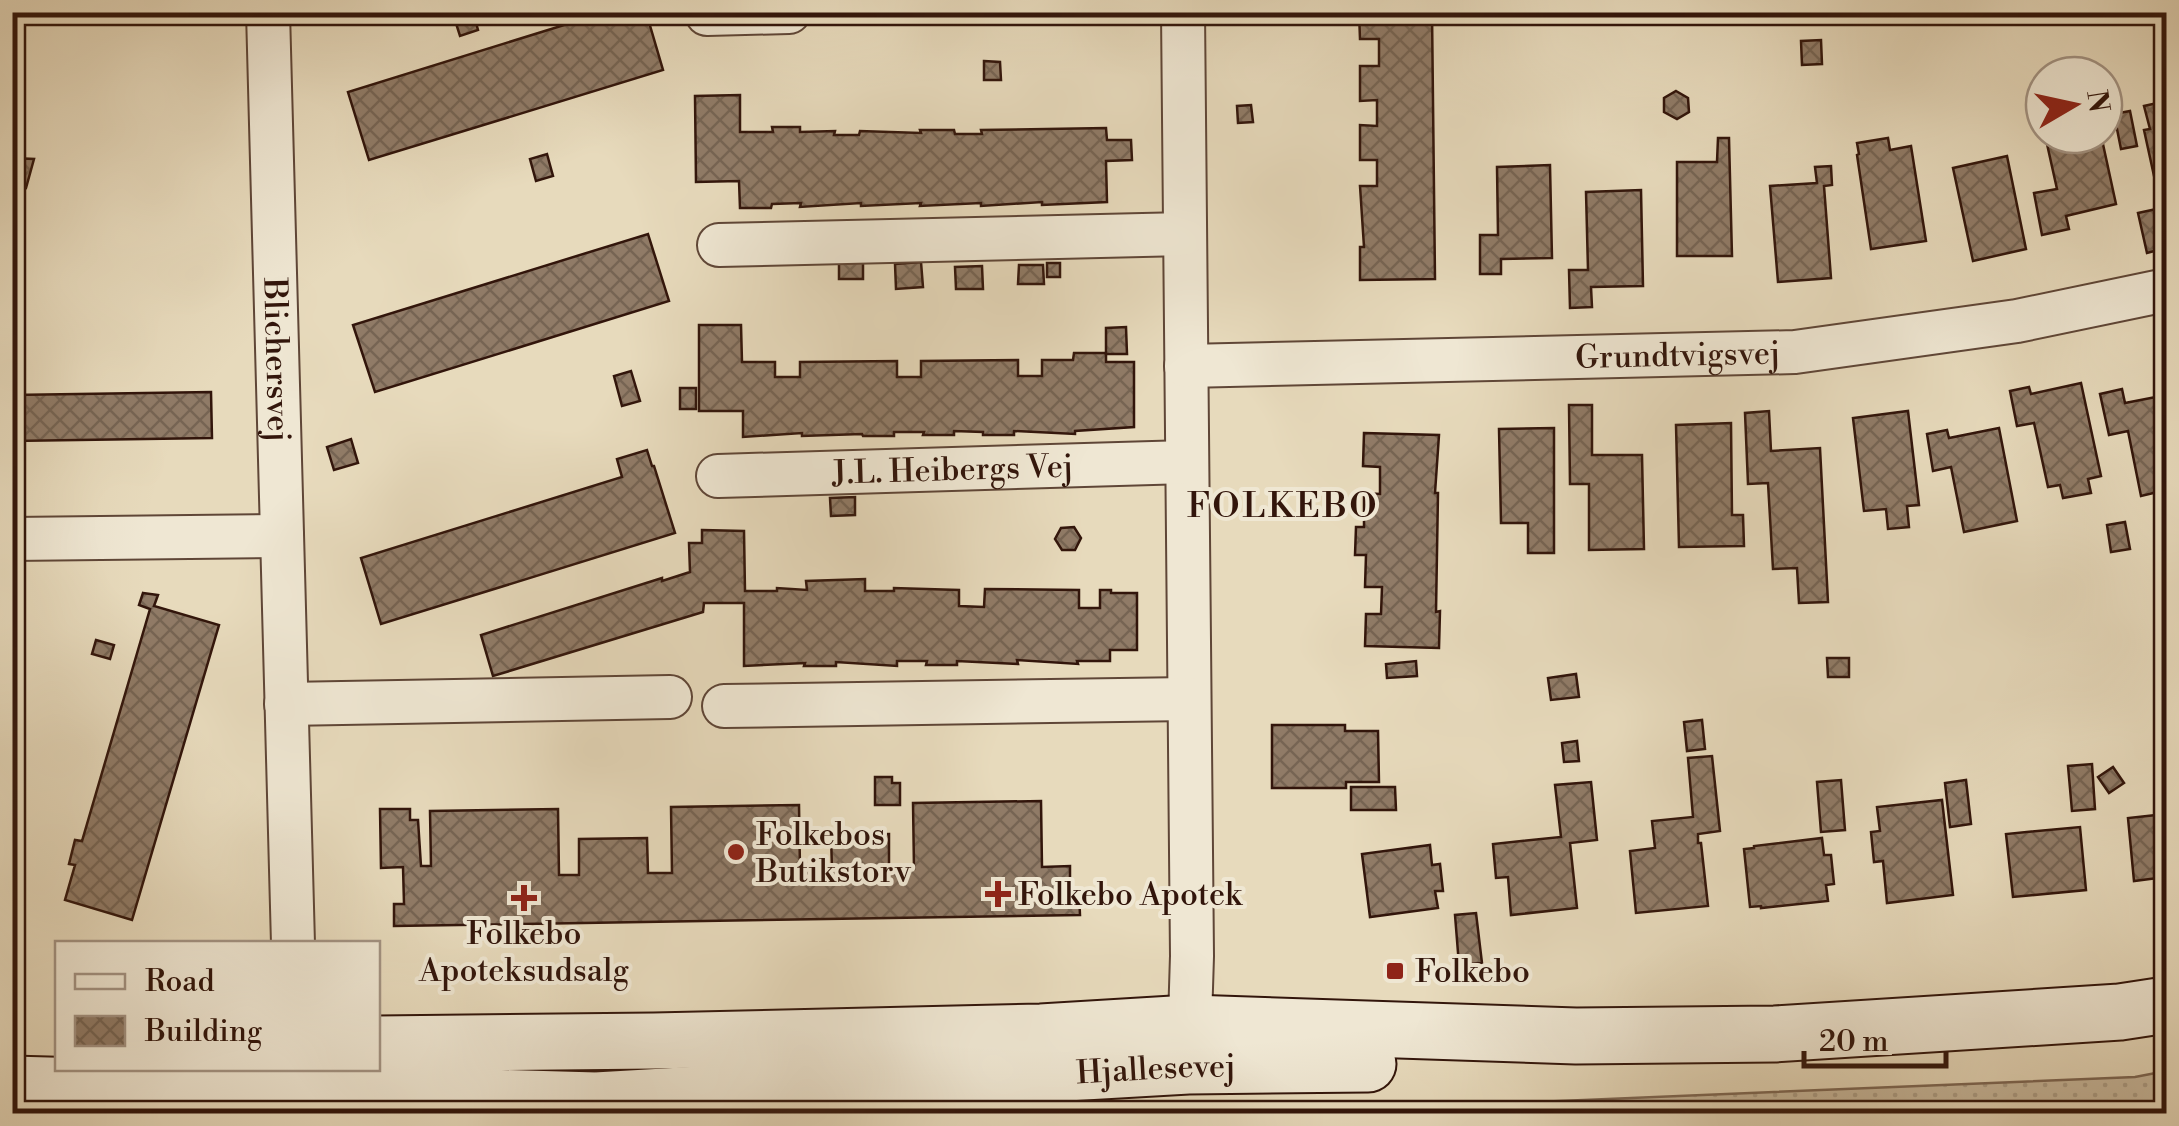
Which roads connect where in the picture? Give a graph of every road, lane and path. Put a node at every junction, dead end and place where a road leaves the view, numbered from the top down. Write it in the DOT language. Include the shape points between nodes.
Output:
graph roads {
  1 [pos="268,12"];
  2 [pos="789,12"];
  3 [pos="1183,12"];
  4 [pos="707,14"];
  5 [pos="1184,234"];
  6 [pos="719,245"];
  7 [pos="2166,290"];
  8 [pos="1186,366"];
  9 [pos="1187,462"];
  10 [pos="718,476"];
  11 [pos="282,536"];
  12 [pos="12,539"];
  13 [pos="670,698"];
  14 [pos="1188,699"];
  15 [pos="286,704"];
  16 [pos="724,706"];
  17 [pos="293,941"];
  18 [pos="2166,1004"];
  19 [pos="594,1042"];
  20 [pos="529,1043"];
  21 [pos="380,1044"];
  22 [pos="1189,1044"];
  23 [pos="55,1048"];
  24 [pos="12,1049"];
  25 [pos="12,1084"];
  26 [pos="523,1106"];
  27 [pos="628,1106"];
  1 -- 11 [label="street, Blichersvej"];
  2 -- 4 [label="street"];
  3 -- 5 [label="street"];
  5 -- 6 [label="street"];
  5 -- 8 [label="street"];
  7 -- 8 [label="street, Grundtvigsvej" via="2017,321 1795,352"];
  8 -- 9 [label="street"];
  9 -- 10 [label="street, J.L. Heibergs Vej"];
  9 -- 14 [label="street"];
  11 -- 12 [label="street"];
  11 -- 15 [label="street, Blichersvej"];
  13 -- 15 [label="street"];
  14 -- 16 [label="street"];
  14 -- 22 [label="street"];
  15 -- 17 [label="street, Blichersvej"];
  18 -- 22 [label="main road, Hjallesevej" via="1775,1034"];
  19 -- 20 [label="main road, Hjallesevej"];
  19 -- 22 [label="main road, Hjallesevej" via="1040,1032"];
  19 -- 27 [label="main road"];
  20 -- 21 [label="main road, Hjallesevej"];
  20 -- 26 [label="main road"];
  22 -- 27 [label="main road, Hjallesevej"];
  23 -- 24 [label="main road"];
  25 -- 26 [label="main road, Hjallesevej" via="419,1094"];
  26 -- 27 [label="main road, Hjallesevej"];
}
